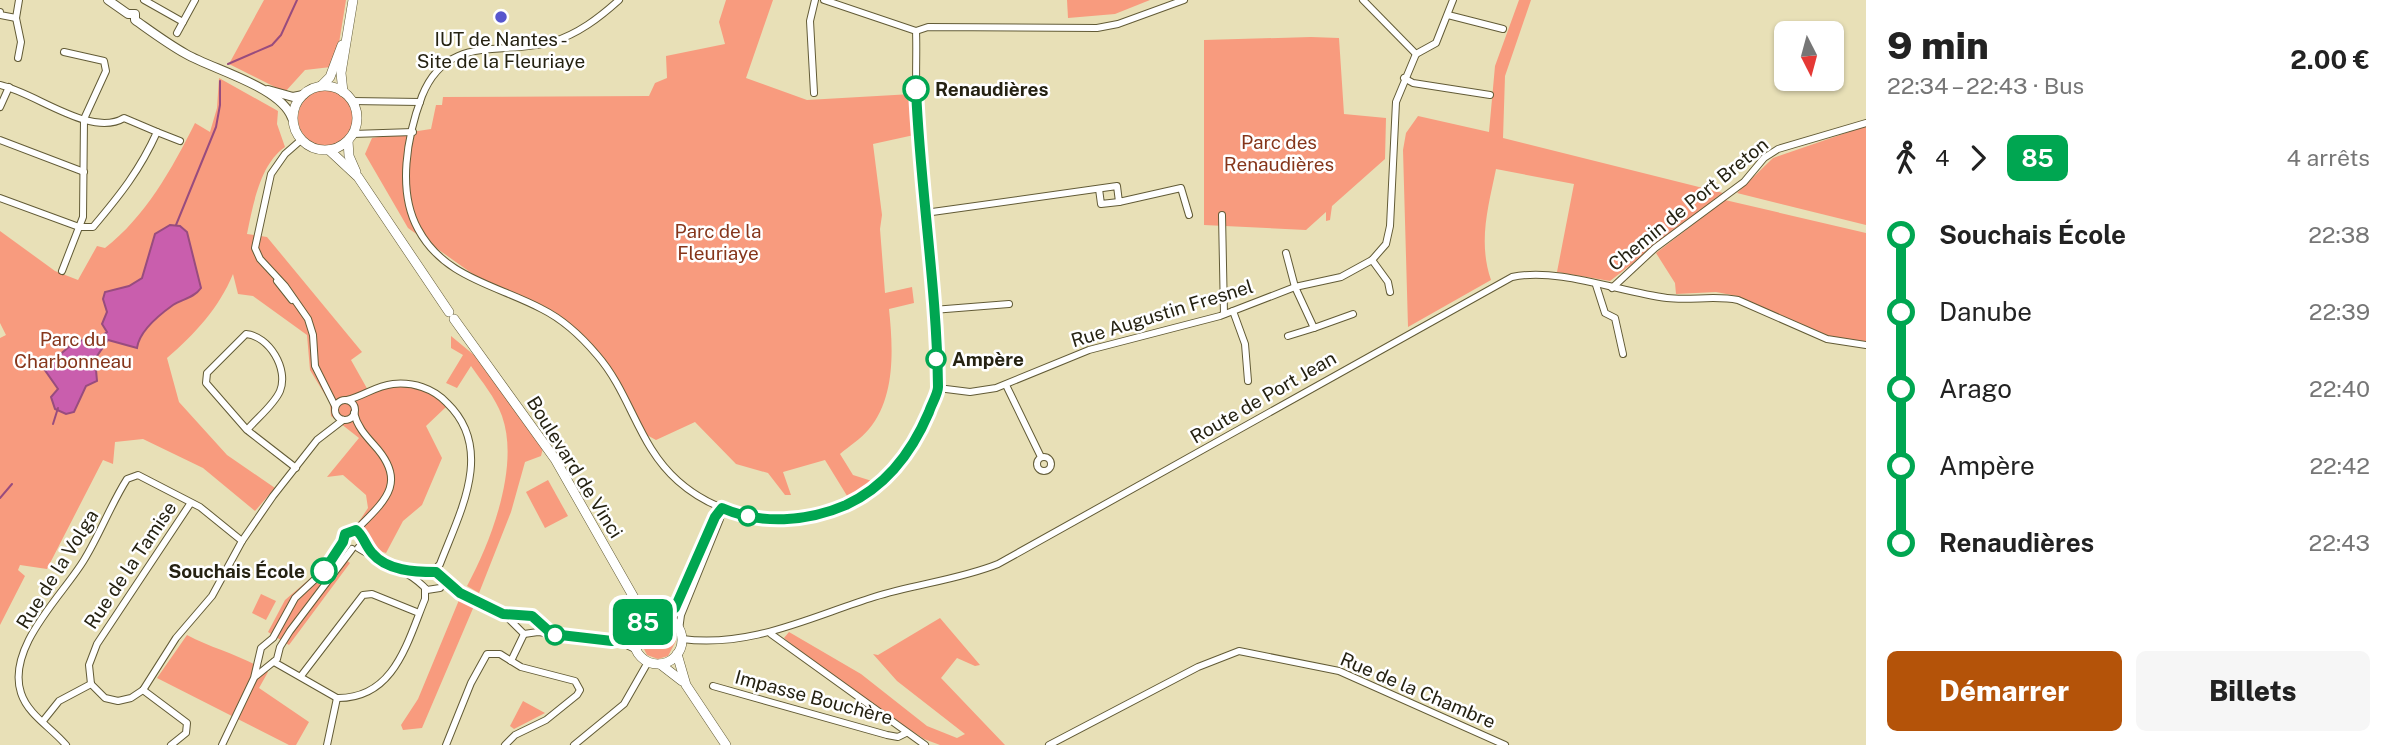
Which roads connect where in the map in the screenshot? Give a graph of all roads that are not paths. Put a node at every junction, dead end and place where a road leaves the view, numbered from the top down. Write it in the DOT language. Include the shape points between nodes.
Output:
graph roads {
  1 [pos="19,0"];
  2 [pos="108,0"];
  3 [pos="144,0"];
  4 [pos="195,0"];
  5 [pos="353,0"];
  6 [pos="619,0"];
  7 [pos="815,0"];
  8 [pos="824,0"];
  9 [pos="1184,0"];
  10 [pos="1363,0"];
  11 [pos="1453,0"];
  12 [pos="834,2"];
  13 [pos="0,12"];
  14 [pos="1448,15"];
  15 [pos="16,18"];
  16 [pos="183,22"];
  17 [pos="1503,29"];
  18 [pos="916,31"];
  19 [pos="177,33"];
  20 [pos="346,41"];
  21 [pos="64,52"];
  22 [pos="1416,54"];
  23 [pos="18,58"];
  24 [pos="1404,78"];
  25 [pos="245,82"];
  26 [pos="0,85"];
  27 [pos="321,86"];
  28 [pos="9,88"];
  29 [pos="343,92"];
  30 [pos="814,93"];
  31 [pos="303,94"];
  32 [pos="1490,95"];
  33 [pos="352,101"];
  34 [pos="420,102"];
  35 [pos="0,107"];
  36 [pos="292,118"];
  37 [pos="84,119"];
  38 [pos="1866,123"];
  39 [pos="157,132"];
  40 [pos="413,132"];
  41 [pos="350,138"];
  42 [pos="0,140"];
  43 [pos="301,140"];
  44 [pos="180,141"];
  45 [pos="329,150"];
  46 [pos="84,172"];
  47 [pos="358,177"];
  48 [pos="1099,189"];
  49 [pos="0,198"];
  50 [pos="1119,202"];
  51 [pos="925,214"];
  52 [pos="1189,215"];
  53 [pos="1222,215"];
  54 [pos="79,228"];
  55 [pos="1286,253"];
  56 [pos="1372,260"];
  57 [pos="62,271"];
  58 [pos="1596,285"];
  59 [pos="1295,287"];
  60 [pos="1612,288"];
  61 [pos="1390,292"];
  62 [pos="1009,304"];
  63 [pos="933,310"];
  64 [pos="1233,311"];
  65 [pos="1224,314"];
  66 [pos="1353,314"];
  67 [pos="1314,328"];
  68 [pos="1288,336"];
  69 [pos="1866,345"];
  70 [pos="1623,354"];
  71 [pos="1248,381"];
  72 [pos="1006,385"];
  73 [pos="938,387"];
  74 [pos="326,388"];
  75 [pos="358,397"];
  76 [pos="345,400"];
  77 [pos="335,410"];
  78 [pos="354,410"];
  79 [pos="345,420"];
  80 [pos="333,425"];
  81 [pos="247,429"];
  82 [pos="361,430"];
  83 [pos="1041,457"];
  84 [pos="296,468"];
  85 [pos="190,503"];
  86 [pos="722,508"];
  87 [pos="360,535"];
  88 [pos="242,541"];
  89 [pos="343,542"];
  90 [pos="355,549"];
  91 [pos="375,557"];
  92 [pos="402,569"];
  93 [pos="436,575"];
  94 [pos="424,585"];
  95 [pos="437,590"];
  96 [pos="460,593"];
  97 [pos="425,599"];
  98 [pos="637,603"];
  99 [pos="419,613"];
  100 [pos="503,614"];
  101 [pos="521,617"];
  102 [pos="664,617"];
  103 [pos="652,618"];
  104 [pos="537,624"];
  105 [pos="517,626"];
  106 [pos="638,628"];
  107 [pos="534,632"];
  108 [pos="524,634"];
  109 [pos="552,634"];
  110 [pos="681,634"];
  111 [pos="771,634"];
  112 [pos="612,641"];
  113 [pos="267,644"];
  114 [pos="637,650"];
  115 [pos="677,654"];
  116 [pos="261,658"];
  117 [pos="275,658"];
  118 [pos="511,661"];
  119 [pos="648,662"];
  120 [pos="660,664"];
  121 [pos="301,676"];
  122 [pos="254,678"];
  123 [pos="91,684"];
  124 [pos="686,685"];
  125 [pos="713,686"];
  126 [pos="143,690"];
  127 [pos="337,698"];
  128 [pos="43,721"];
  129 [pos="906,733"];
  130 [pos="577,744"];
  131 [pos="66,745"];
  132 [pos="171,745"];
  133 [pos="222,745"];
  134 [pos="327,745"];
  135 [pos="446,745"];
  136 [pos="505,745"];
  137 [pos="726,745"];
  138 [pos="925,745"];
  139 [pos="1049,745"];
  140 [pos="1505,745"];
  1 -- 15 [label="street"];
  2 -- 25 [label="street" via="182,52"];
  3 -- 16 [label="street"];
  4 -- 16 [label="street"];
  5 -- 20 [label="main road"];
  6 -- 34 [label="street" via="585,28 551,42 459,55 437,71"];
  7 -- 30 [label="street" via="810,21"];
  8 -- 12 [label="street"];
  9 -- 18 [label="street" via="1097,28 928,27"];
  10 -- 22 [label="street"];
  11 -- 14 [label="street"];
  12 -- 18 [label="street"];
  13 -- 15 [label="street"];
  14 -- 17 [label="street"];
  14 -- 22 [label="street" via="1436,43"];
  15 -- 23 [label="street" via="21,43"];
  16 -- 19 [label="street"];
  18 -- 51 [label="street"];
  20 -- 27 [label="main road"];
  20 -- 29 [label="main road"];
  21 -- 37 [label="street" via="104,61 106,71"];
  22 -- 24 [label="street"];
  24 -- 32 [label="street"];
  24 -- 56 [label="street, Rue Augustin Fresnel" via="1396,102 1390,226 1386,244"];
  25 -- 31 [label="street" via="293,97"];
  25 -- 36 [label="street" via="282,103"];
  26 -- 28 [label="street"];
  27 -- 29 [label="main road"];
  27 -- 31 [label="main road"];
  28 -- 35 [label="street"];
  28 -- 37 [label="street"];
  29 -- 33 [label="main road"];
  31 -- 36 [label="main road"];
  33 -- 34 [label="street"];
  33 -- 41 [label="main road" via="357,115"];
  34 -- 40 [label="street"];
  36 -- 43 [label="main road"];
  37 -- 39 [label="street" via="113,124 124,118"];
  37 -- 46 [label="street"];
  38 -- 60 [label="street, Chemin de Port Breton" via="1778,149 1764,158 1744,182 1655,248"];
  39 -- 44 [label="street"];
  39 -- 54 [label="street" via="135,177 93,227"];
  40 -- 41 [label="street"];
  40 -- 86 [label="street" via="406,195 411,215 430,247 461,274 545,310 574,330 605,364 661,466 690,492"];
  41 -- 45 [label="main road"];
  41 -- 47 [label="main road, Boulevard de Vinci" via="349,156"];
  42 -- 46 [label="street"];
  43 -- 45 [label="main road" via="317,150"];
  43 -- 74 [label="street" via="277,163 261,210 256,248 310,324 315,366"];
  45 -- 47 [label="main road, Boulevard de Vinci"];
  46 -- 54 [label="street"];
  47 -- 98 [label="main road, Boulevard de Vinci" via="555,459"];
  48 -- 50 [label="street" via="1101,204"];
  48 -- 50 [label="street" via="1117,186"];
  48 -- 51 [label="street"];
  49 -- 54 [label="street"];
  50 -- 52 [label="street" via="1181,188"];
  51 -- 63 [label="street"];
  53 -- 65 [label="street"];
  54 -- 57 [label="street"];
  55 -- 59 [label="street"];
  56 -- 59 [label="street, Rue Augustin Fresnel" via="1341,277"];
  56 -- 61 [label="street"];
  58 -- 60 [label="street, Route de Port Jean"];
  58 -- 70 [label="street" via="1605,313 1615,318"];
  58 -- 111 [label="street, Route de Port Jean" via="1534,274 1501,281 998,564 875,596"];
  59 -- 64 [label="street, Rue Augustin Fresnel"];
  59 -- 67 [label="street"];
  60 -- 69 [label="street, Route de Port Jean" via="1668,298 1738,300 1827,340"];
  62 -- 63 [label="street"];
  63 -- 73 [label="street"];
  64 -- 65 [label="street, Rue Augustin Fresnel"];
  64 -- 71 [label="street" via="1245,344"];
  65 -- 72 [label="street, Rue Augustin Fresnel" via="1070,356"];
  66 -- 67 [label="street"];
  67 -- 68 [label="street"];
  72 -- 73 [label="street, Rue Augustin Fresnel" via="970,391"];
  72 -- 83 [label="street"];
  73 -- 86 [label="street" via="921,430 900,464 854,501 818,515 788,519 757,518"];
  74 -- 76 [label="street"];
  74 -- 77 [label="street"];
  75 -- 76 [label="street"];
  75 -- 78 [label="street"];
  75 -- 93 [label="street" via="389,384 423,387 445,401 466,428 473,457 471,478"];
  76 -- 77 [label="street"];
  76 -- 78 [label="street"];
  77 -- 79 [label="street"];
  77 -- 80 [label="street"];
  78 -- 79 [label="street"];
  78 -- 82 [label="street"];
  79 -- 80 [label="street"];
  79 -- 82 [label="street"];
  80 -- 84 [label="street"];
  81 -- 81 [label="street" via="205,378 246,334 272,348 281,381 278,395"];
  81 -- 84 [label="street"];
  82 -- 87 [label="street" via="386,458 393,476"];
  84 -- 88 [label="street"];
  85 -- 88 [label="street, Rue de la Volga"];
  85 -- 123 [label="street, Rue de la Tamise" via="97,644 89,664"];
  85 -- 128 [label="street, Rue de la Volga" via="138,475 127,479 85,559 51,603 21,661 21,693"];
  86 -- 102 [label="street" via="681,598"];
  86 -- 110 [label="street" via="681,615"];
  87 -- 89 [label="street" via="347,531"];
  87 -- 90 [label="street"];
  87 -- 91 [label="street"];
  88 -- 126 [label="street" via="212,596 176,638"];
  89 -- 90 [label="street"];
  89 -- 113 [label="street" via="327,568 295,598"];
  90 -- 91 [label="street"];
  90 -- 117 [label="street" via="290,631"];
  91 -- 92 [label="street"];
  92 -- 93 [label="street"];
  92 -- 94 [label="street"];
  93 -- 94 [label="street"];
  93 -- 95 [label="street"];
  93 -- 96 [label="street"];
  94 -- 95 [label="street"];
  94 -- 97 [label="street"];
  95 -- 96 [label="street"];
  95 -- 97 [label="street"];
  96 -- 100 [label="street"];
  97 -- 99 [label="street"];
  98 -- 103 [label="main road, Boulevard de Vinci"];
  98 -- 106 [label="main road, Boulevard de Vinci"];
  99 -- 121 [label="street" via="372,594 363,595"];
  99 -- 127 [label="street" via="399,662 386,680 362,695"];
  100 -- 101 [label="street"];
  100 -- 105 [label="street"];
  101 -- 104 [label="street" via="532,616"];
  101 -- 105 [label="street"];
  102 -- 103 [label="main road"];
  102 -- 110 [label="main road"];
  103 -- 106 [label="main road"];
  104 -- 107 [label="street"];
  104 -- 109 [label="street"];
  105 -- 108 [label="street"];
  106 -- 112 [label="street" via="625,639"];
  106 -- 114 [label="main road"];
  107 -- 108 [label="street"];
  107 -- 109 [label="street"];
  108 -- 118 [label="street"];
  109 -- 112 [label="street"];
  110 -- 111 [label="street, Route de Port Jean" via="746,638"];
  110 -- 115 [label="main road"];
  111 -- 129 [label="street"];
  112 -- 114 [label="street"];
  113 -- 116 [label="street" via="260,651"];
  113 -- 117 [label="street" via="273,645"];
  114 -- 119 [label="main road"];
  115 -- 120 [label="main road"];
  115 -- 124 [label="main road"];
  116 -- 117 [label="street"];
  116 -- 122 [label="street"];
  117 -- 121 [label="street"];
  117 -- 122 [label="street"];
  118 -- 135 [label="street" via="494,652 483,658"];
  118 -- 136 [label="street" via="575,681 580,690 546,720"];
  119 -- 120 [label="main road"];
  119 -- 130 [label="street" via="624,704"];
  120 -- 124 [label="main road"];
  121 -- 127 [label="street"];
  122 -- 133 [label="street"];
  123 -- 126 [label="street" via="105,698 118,701"];
  123 -- 128 [label="street" via="59,701"];
  124 -- 137 [label="main road"];
  125 -- 129 [label="street, Impasse Bouchère" via="887,735"];
  126 -- 132 [label="street" via="187,723 186,733"];
  127 -- 134 [label="street"];
  128 -- 131 [label="street, Rue de la Volga"];
  129 -- 138 [label="street"];
  139 -- 140 [label="street, Rue de la Chambre" via="1198,667 1239,651 1339,671"];
}
